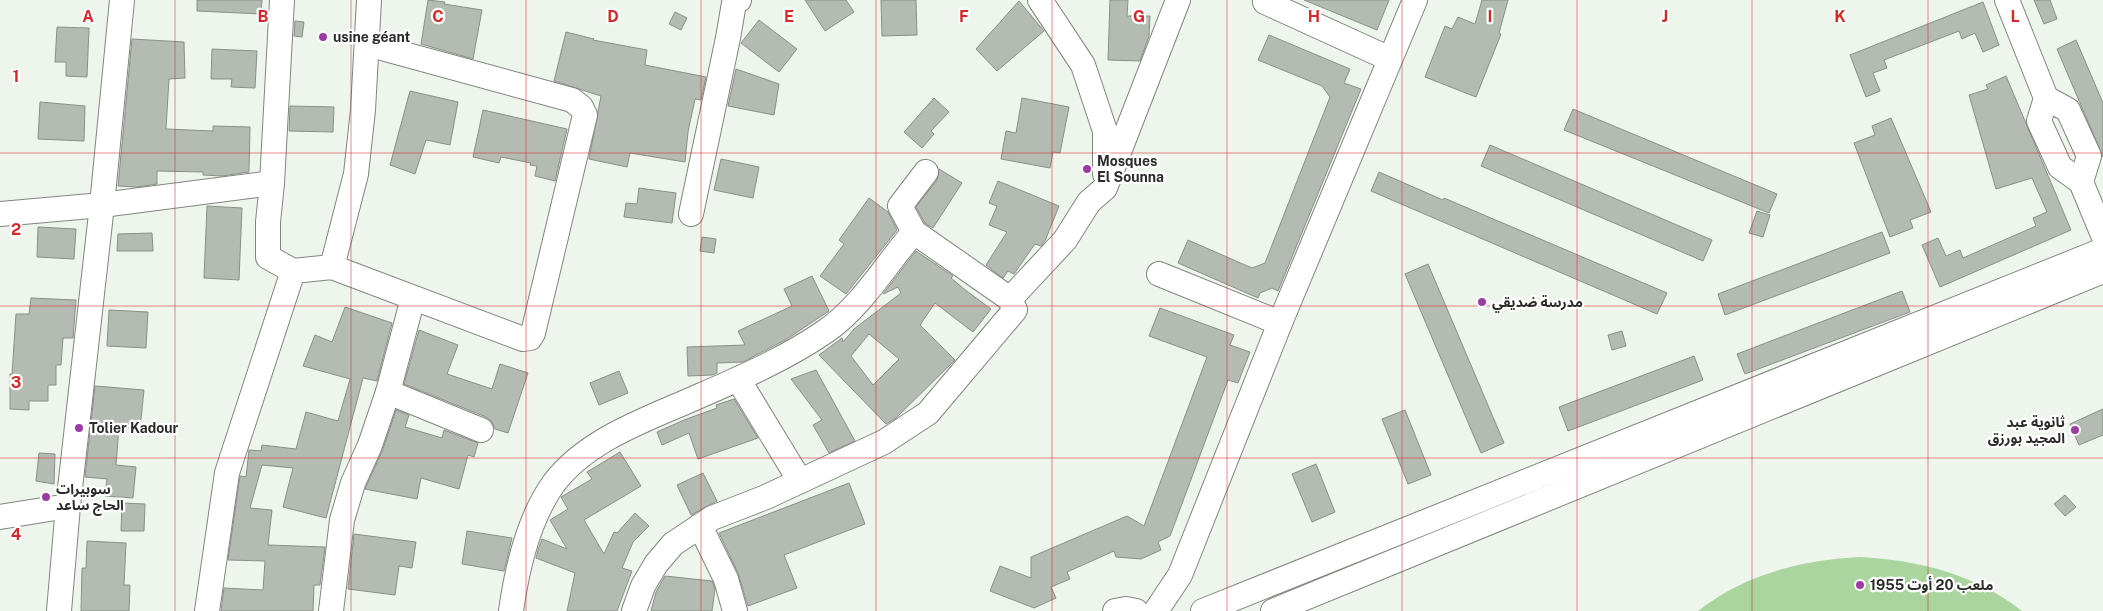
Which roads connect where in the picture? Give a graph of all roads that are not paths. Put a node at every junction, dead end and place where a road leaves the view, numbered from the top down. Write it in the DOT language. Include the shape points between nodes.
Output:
graph roads {
  1 [pos="122,0"];
  2 [pos="282,0"];
  3 [pos="369,0"];
  4 [pos="1178,0"];
  5 [pos="1415,0"];
  6 [pos="2007,0"];
  7 [pos="732,1"];
  8 [pos="1265,2"];
  9 [pos="1047,5"];
  10 [pos="367,44"];
  11 [pos="1390,59"];
  12 [pos="926,172"];
  13 [pos="272,182"];
  14 [pos="1105,188"];
  15 [pos="102,205"];
  16 [pos="0,214"];
  17 [pos="692,214"];
  18 [pos="914,232"];
  19 [pos="2103,235"];
  20 [pos="2103,250"];
  21 [pos="332,267"];
  22 [pos="293,271"];
  23 [pos="2103,271"];
  24 [pos="1159,274"];
  25 [pos="413,298"];
  26 [pos="1010,299"];
  27 [pos="1280,323"];
  28 [pos="738,379"];
  29 [pos="388,392"];
  30 [pos="481,430"];
  31 [pos="800,481"];
  32 [pos="68,506"];
  33 [pos="0,517"];
  34 [pos="700,526"];
  35 [pos="59,611"];
  36 [pos="207,611"];
  37 [pos="331,611"];
  38 [pos="510,611"];
  39 [pos="634,611"];
  40 [pos="735,611"];
  41 [pos="1115,611"];
  42 [pos="1136,611"];
  43 [pos="1156,611"];
  44 [pos="1203,611"];
  45 [pos="1273,611"];
  1 -- 15 [label="street"];
  2 -- 13 [label="street"];
  3 -- 10 [label="street"];
  4 -- 14 [label="street"];
  5 -- 11 [label="street"];
  6 -- 19 [label="street" via="2046,98 2068,110 2089,156 2081,182"];
  7 -- 17 [label="street" via="728,38"];
  8 -- 11 [label="street"];
  9 -- 14 [label="street" via="1083,65 1106,131"];
  10 -- 21 [label="street" via="364,110 356,174"];
  10 -- 25 [label="street" via="572,100 585,115 534,333 530,338 523,339"];
  11 -- 27 [label="street"];
  12 -- 18 [label="street" via="900,206"];
  13 -- 15 [label="street"];
  13 -- 22 [label="street" via="268,257"];
  14 -- 26 [label="street" via="1089,202 1065,240"];
  15 -- 16 [label="street"];
  15 -- 32 [label="street"];
  18 -- 26 [label="street"];
  18 -- 28 [label="street" via="865,293 828,330 782,358"];
  20 -- 44 [label="street"];
  21 -- 22 [label="street"];
  21 -- 25 [label="street"];
  22 -- 36 [label="street" via="227,473"];
  23 -- 45 [label="street"];
  24 -- 27 [label="street"];
  25 -- 29 [label="street"];
  26 -- 31 [label="street" via="1015,310 928,413 884,442"];
  27 -- 43 [label="street" via="1180,575"];
  28 -- 31 [label="street"];
  28 -- 38 [label="street" via="605,440 574,462 555,483 536,513"];
  29 -- 30 [label="street"];
  29 -- 37 [label="street" via="342,520"];
  31 -- 34 [label="street"];
  32 -- 33 [label="street"];
  32 -- 35 [label="street"];
  34 -- 39 [label="street" via="673,544 656,564"];
  34 -- 40 [label="street" via="726,579"];
  41 -- 42 [label="street"];
}
